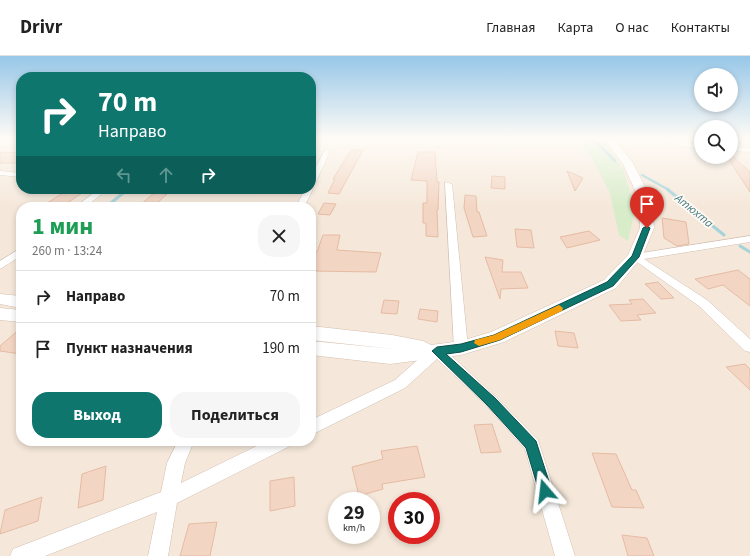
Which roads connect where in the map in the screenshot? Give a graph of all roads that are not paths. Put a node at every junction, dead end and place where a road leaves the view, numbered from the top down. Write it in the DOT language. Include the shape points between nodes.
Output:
graph roads {
  1 [pos="322,161"];
  2 [pos="627,161"];
  3 [pos="0,173"];
  4 [pos="316,174"];
  5 [pos="16,175"];
  6 [pos="448,184"];
  7 [pos="97,194"];
  8 [pos="86,202"];
  9 [pos="750,239"];
  10 [pos="16,255"];
  11 [pos="636,257"];
  12 [pos="0,266"];
  13 [pos="0,300"];
  14 [pos="16,302"];
  15 [pos="0,314"];
  16 [pos="16,316"];
  17 [pos="316,334"];
  18 [pos="750,347"];
  19 [pos="461,348"];
  20 [pos="316,349"];
  21 [pos="437,351"];
  22 [pos="316,426"];
  23 [pos="184,446"];
  24 [pos="274,446"];
  25 [pos="169,498"];
  26 [pos="20,556"];
  27 [pos="158,556"];
  28 [pos="564,556"];
  1 -- 4 [label="street"];
  2 -- 11 [label="street" via="645,199 647,228"];
  3 -- 5 [label="street"];
  6 -- 19 [label="street"];
  7 -- 8 [label="street"];
  9 -- 11 [label="street"];
  10 -- 12 [label="street"];
  11 -- 18 [label="street" via="703,303"];
  11 -- 19 [label="street" via="610,284 497,337"];
  13 -- 14 [label="street"];
  15 -- 16 [label="street"];
  17 -- 21 [label="street" via="392,342"];
  19 -- 21 [label="street"];
  20 -- 21 [label="street" via="390,357"];
  21 -- 22 [label="street" via="400,384"];
  21 -- 28 [label="street" via="491,401 532,445"];
  23 -- 25 [label="street" via="176,463"];
  24 -- 25 [label="street"];
  25 -- 26 [label="street"];
  25 -- 27 [label="street"];
}
